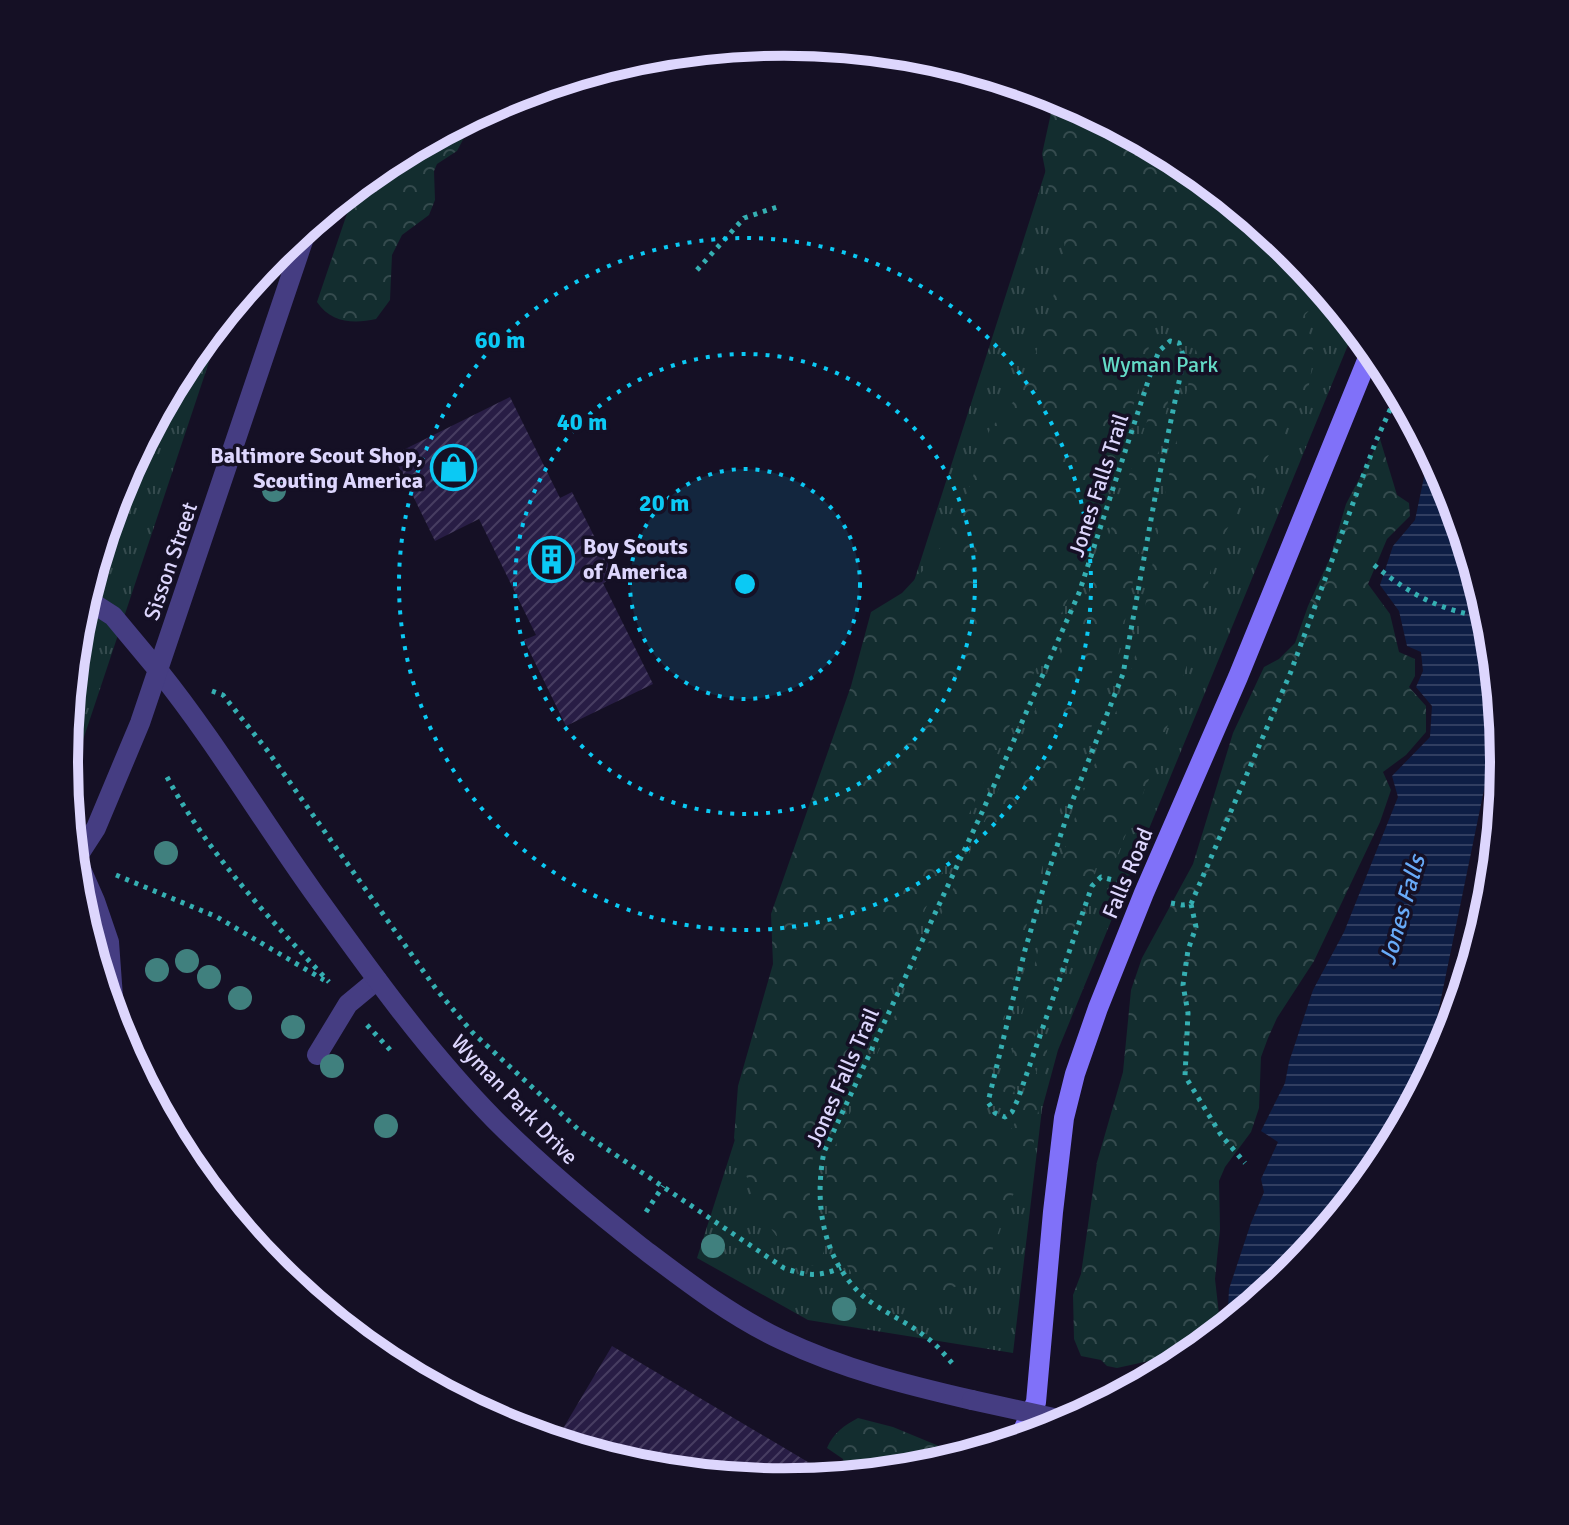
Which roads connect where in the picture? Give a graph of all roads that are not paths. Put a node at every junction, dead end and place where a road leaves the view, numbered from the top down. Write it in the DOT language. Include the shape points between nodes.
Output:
graph roads {
  1 [pos="300,249"];
  2 [pos="1366,362"];
  3 [pos="96,605"];
  4 [pos="158,670"];
  5 [pos="83,849"];
  6 [pos="90,892"];
  7 [pos="112,978"];
  8 [pos="377,980"];
  9 [pos="317,1055"];
  10 [pos="1050,1417"];
  11 [pos="1024,1427"];
  1 -- 4 [label="street, Sisson Street"];
  2 -- 11 [label="main road, Falls Road" via="1144,893 1075,1074 1064,1118 1036,1402"];
  3 -- 4 [label="street, Wyman Park Drive" via="113,616"];
  4 -- 5 [label="street, Sisson Street" via="122,768"];
  4 -- 8 [label="street, Wyman Park Drive"];
  6 -- 7 [label="street" via="109,942"];
  8 -- 9 [label="street" via="348,1004"];
  8 -- 10 [label="street, Wyman Park Drive, bridge" via="449,1069 544,1167 711,1299 830,1361 886,1380"];
}
